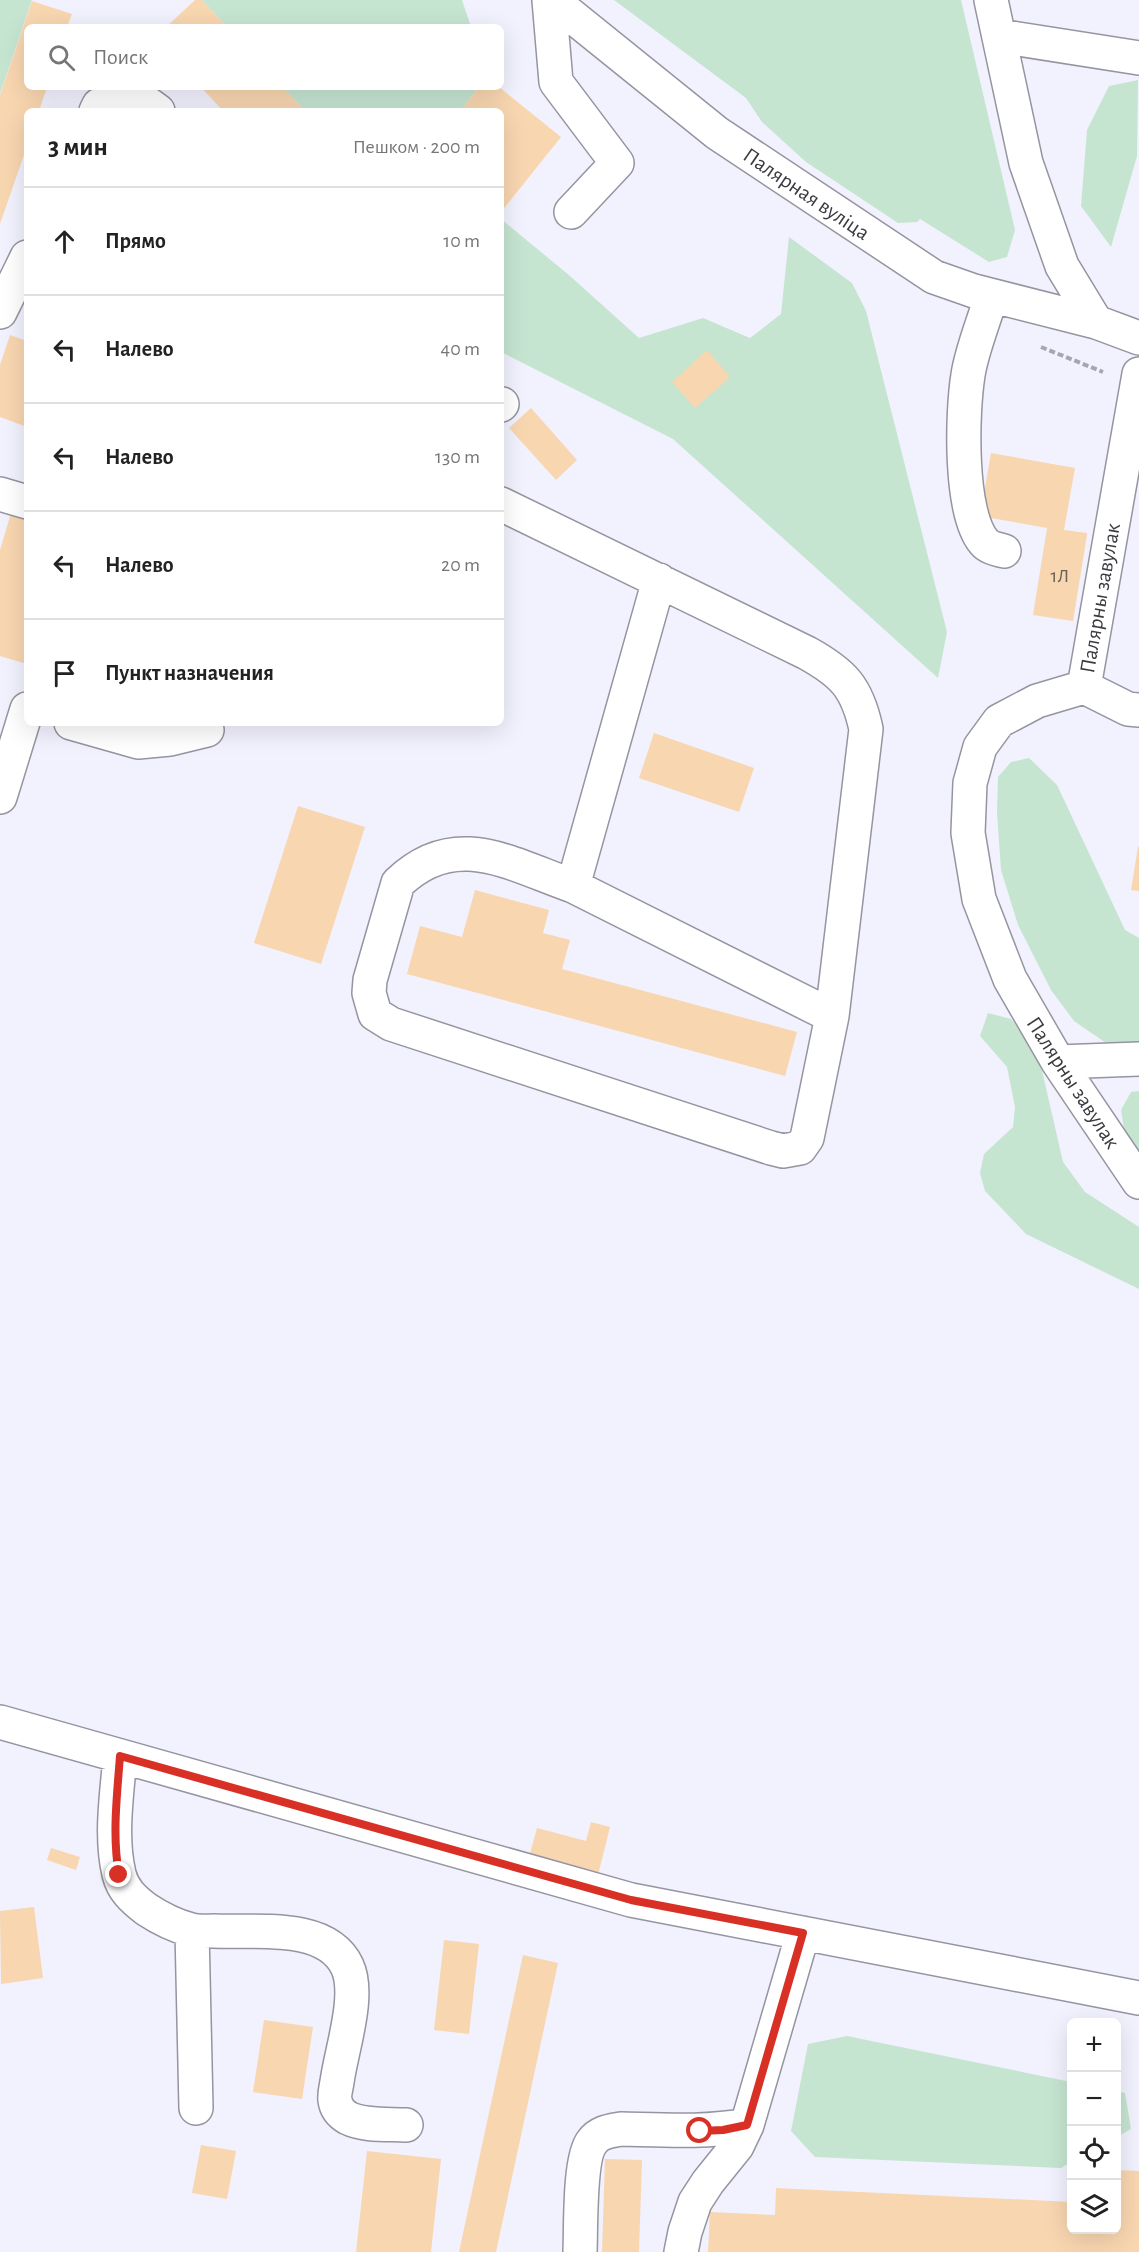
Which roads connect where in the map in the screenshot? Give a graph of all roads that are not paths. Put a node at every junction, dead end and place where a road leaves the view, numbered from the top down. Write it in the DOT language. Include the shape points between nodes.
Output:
graph roads {
  1 [pos="550,0"];
  2 [pos="991,0"];
  3 [pos="999,36"];
  4 [pos="1139,58"];
  5 [pos="98,108"];
  6 [pos="154,108"];
  7 [pos="571,212"];
  8 [pos="24,267"];
  9 [pos="991,296"];
  10 [pos="10,313"];
  11 [pos="1096,322"];
  12 [pos="1139,338"];
  13 [pos="1139,374"];
  14 [pos="0,494"];
  15 [pos="24,501"];
  16 [pos="504,505"];
  17 [pos="1004,551"];
  18 [pos="659,580"];
  19 [pos="1084,687"];
  20 [pos="0,702"];
  21 [pos="24,708"];
  22 [pos="1139,710"];
  23 [pos="24,719"];
  24 [pos="82,726"];
  25 [pos="207,730"];
  26 [pos="0,797"];
  27 [pos="573,886"];
  28 [pos="832,1016"];
  29 [pos="1139,1059"];
  30 [pos="1058,1062"];
  31 [pos="1139,1182"];
  32 [pos="0,1722"];
  33 [pos="120,1756"];
  34 [pos="192,1930"];
  35 [pos="803,1933"];
  36 [pos="1139,1998"];
  37 [pos="196,2108"];
  38 [pos="406,2125"];
  39 [pos="747,2125"];
  40 [pos="580,2252"];
  41 [pos="681,2252"];
  1 -- 7 [label="street" via="555,82 617,164"];
  1 -- 9 [label="street, Палярная вуліца" via="717,133 934,277"];
  2 -- 3 [label="street"];
  3 -- 4 [label="street"];
  3 -- 11 [label="street" via="1026,163 1062,266"];
  5 -- 6 [label="street" via="121,97 145,100"];
  8 -- 10 [label="street"];
  9 -- 11 [label="street, Палярная вуліца"];
  9 -- 17 [label="street" via="968,374 964,468 978,532 991,548"];
  11 -- 12 [label="street, Палярная вуліца"];
  13 -- 19 [label="street, Палярны завулак"];
  14 -- 15 [label="street"];
  16 -- 18 [label="street"];
  18 -- 27 [label="street"];
  18 -- 28 [label="street" via="828,664 848,682 861,705 866,729"];
  19 -- 22 [label="street" via="1128,709"];
  19 -- 30 [label="street, Палярны завулак" via="1037,701 999,721 980,747 970,783 968,833 979,899 1010,979"];
  20 -- 21 [label="street"];
  23 -- 26 [label="street"];
  24 -- 25 [label="street" via="138,742"];
  27 -- 28 [label="street"];
  27 -- 28 [label="street" via="484,855 464,853 426,861 398,883 370,980 375,1014 391,1024 783,1151 800,1148 807,1138"];
  29 -- 30 [label="street"];
  30 -- 31 [label="street, Палярны завулак"];
  32 -- 33 [label="street"];
  33 -- 34 [label="street" via="116,1854 125,1890 154,1914"];
  33 -- 35 [label="street" via="631,1900"];
  34 -- 37 [label="street"];
  34 -- 38 [label="street" via="293,1933 315,1937 339,1953 351,1984 350,2017 335,2101 338,2111 360,2122"];
  35 -- 36 [label="street"];
  35 -- 39 [label="street"];
  39 -- 40 [label="street" via="700,2131 621,2129 596,2137 590,2143 584,2164"];
  39 -- 41 [label="street" via="695,2202"];
}
